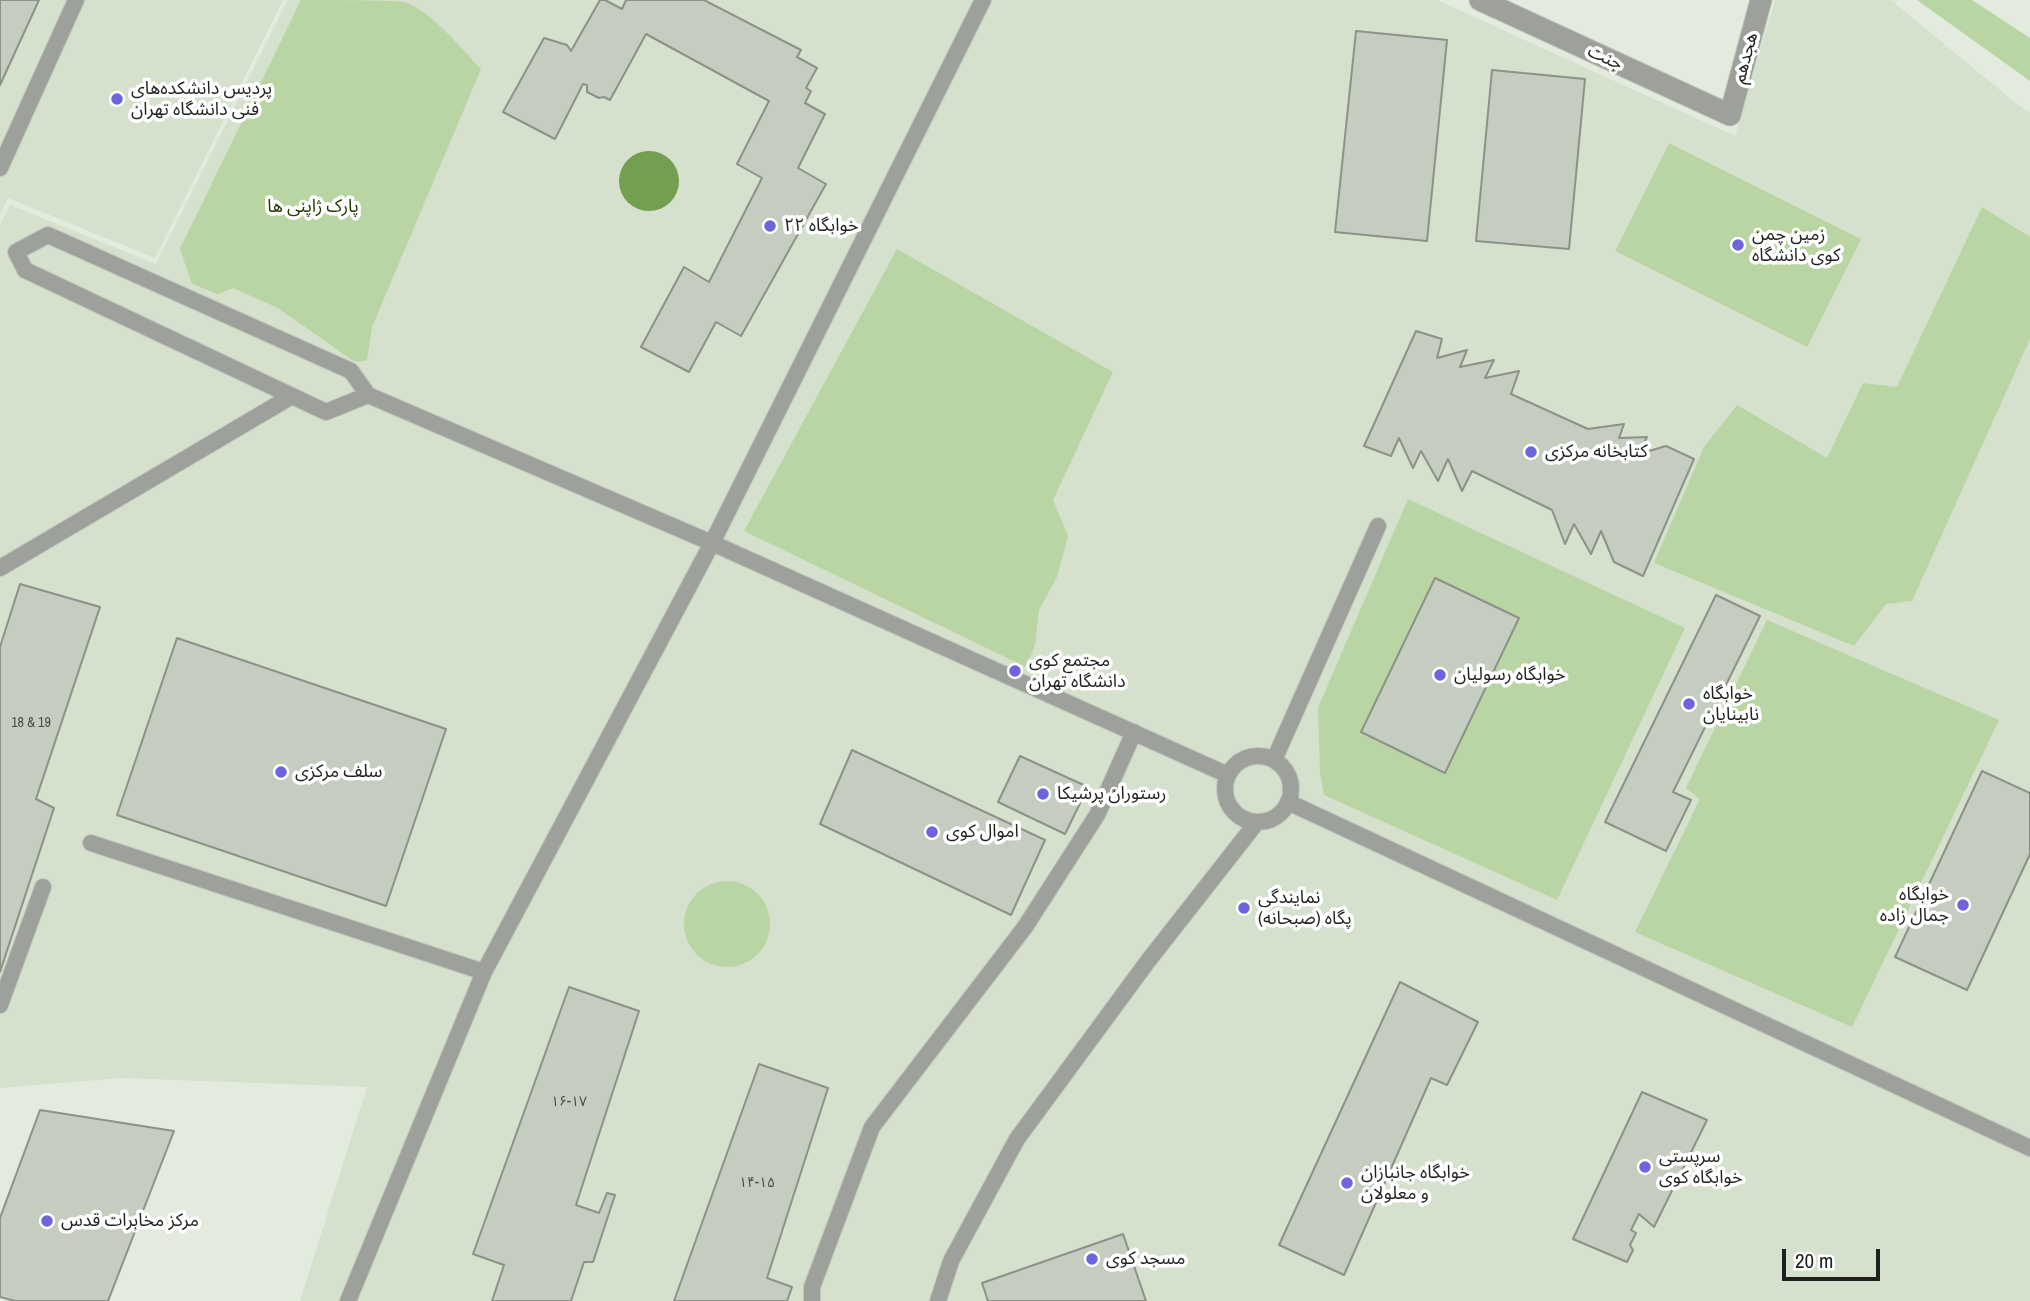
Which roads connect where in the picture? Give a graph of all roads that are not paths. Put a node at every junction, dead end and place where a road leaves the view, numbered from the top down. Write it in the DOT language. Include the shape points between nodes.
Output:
graph roads {
  1 [pos="76,0"];
  2 [pos="983,0"];
  3 [pos="1761,0"];
  4 [pos="1483,1"];
  5 [pos="1730,115"];
  6 [pos="0,168"];
  7 [pos="368,395"];
  8 [pos="292,396"];
  9 [pos="1378,526"];
  10 [pos="712,543"];
  11 [pos="0,568"];
  12 [pos="1134,732"];
  13 [pos="1274,760"];
  14 [pos="1228,775"];
  15 [pos="1288,802"];
  16 [pos="1257,822"];
  17 [pos="90,843"];
  18 [pos="43,887"];
  19 [pos="484,972"];
  20 [pos="0,1004"];
  21 [pos="2030,1148"];
  22 [pos="348,1301"];
  23 [pos="812,1301"];
  24 [pos="938,1301"];
  1 -- 6 [label="lane"];
  2 -- 10 [label="lane"];
  3 -- 5 [label="street, هجدهم"];
  4 -- 5 [label="street, جنت"];
  7 -- 8 [label="lane" via="326,412"];
  7 -- 8 [label="lane" via="351,371 48,235 16,251 25,270"];
  7 -- 10 [label="lane"];
  8 -- 11 [label="lane"];
  9 -- 13 [label="lane"];
  10 -- 12 [label="lane"];
  10 -- 19 [label="lane"];
  12 -- 14 [label="lane"];
  12 -- 23 [label="lane" via="1097,815 1025,927 872,1128 812,1287"];
  13 -- 14 [label="lane" via="1264,756 1243,759"];
  13 -- 15 [label="lane" via="1289,777"];
  14 -- 16 [label="lane" via="1230,806"];
  15 -- 16 [label="lane" via="1277,816"];
  15 -- 21 [label="lane"];
  16 -- 24 [label="lane" via="1017,1139 951,1261"];
  17 -- 19 [label="lane"];
  18 -- 20 [label="lane"];
  19 -- 22 [label="lane"];
}
